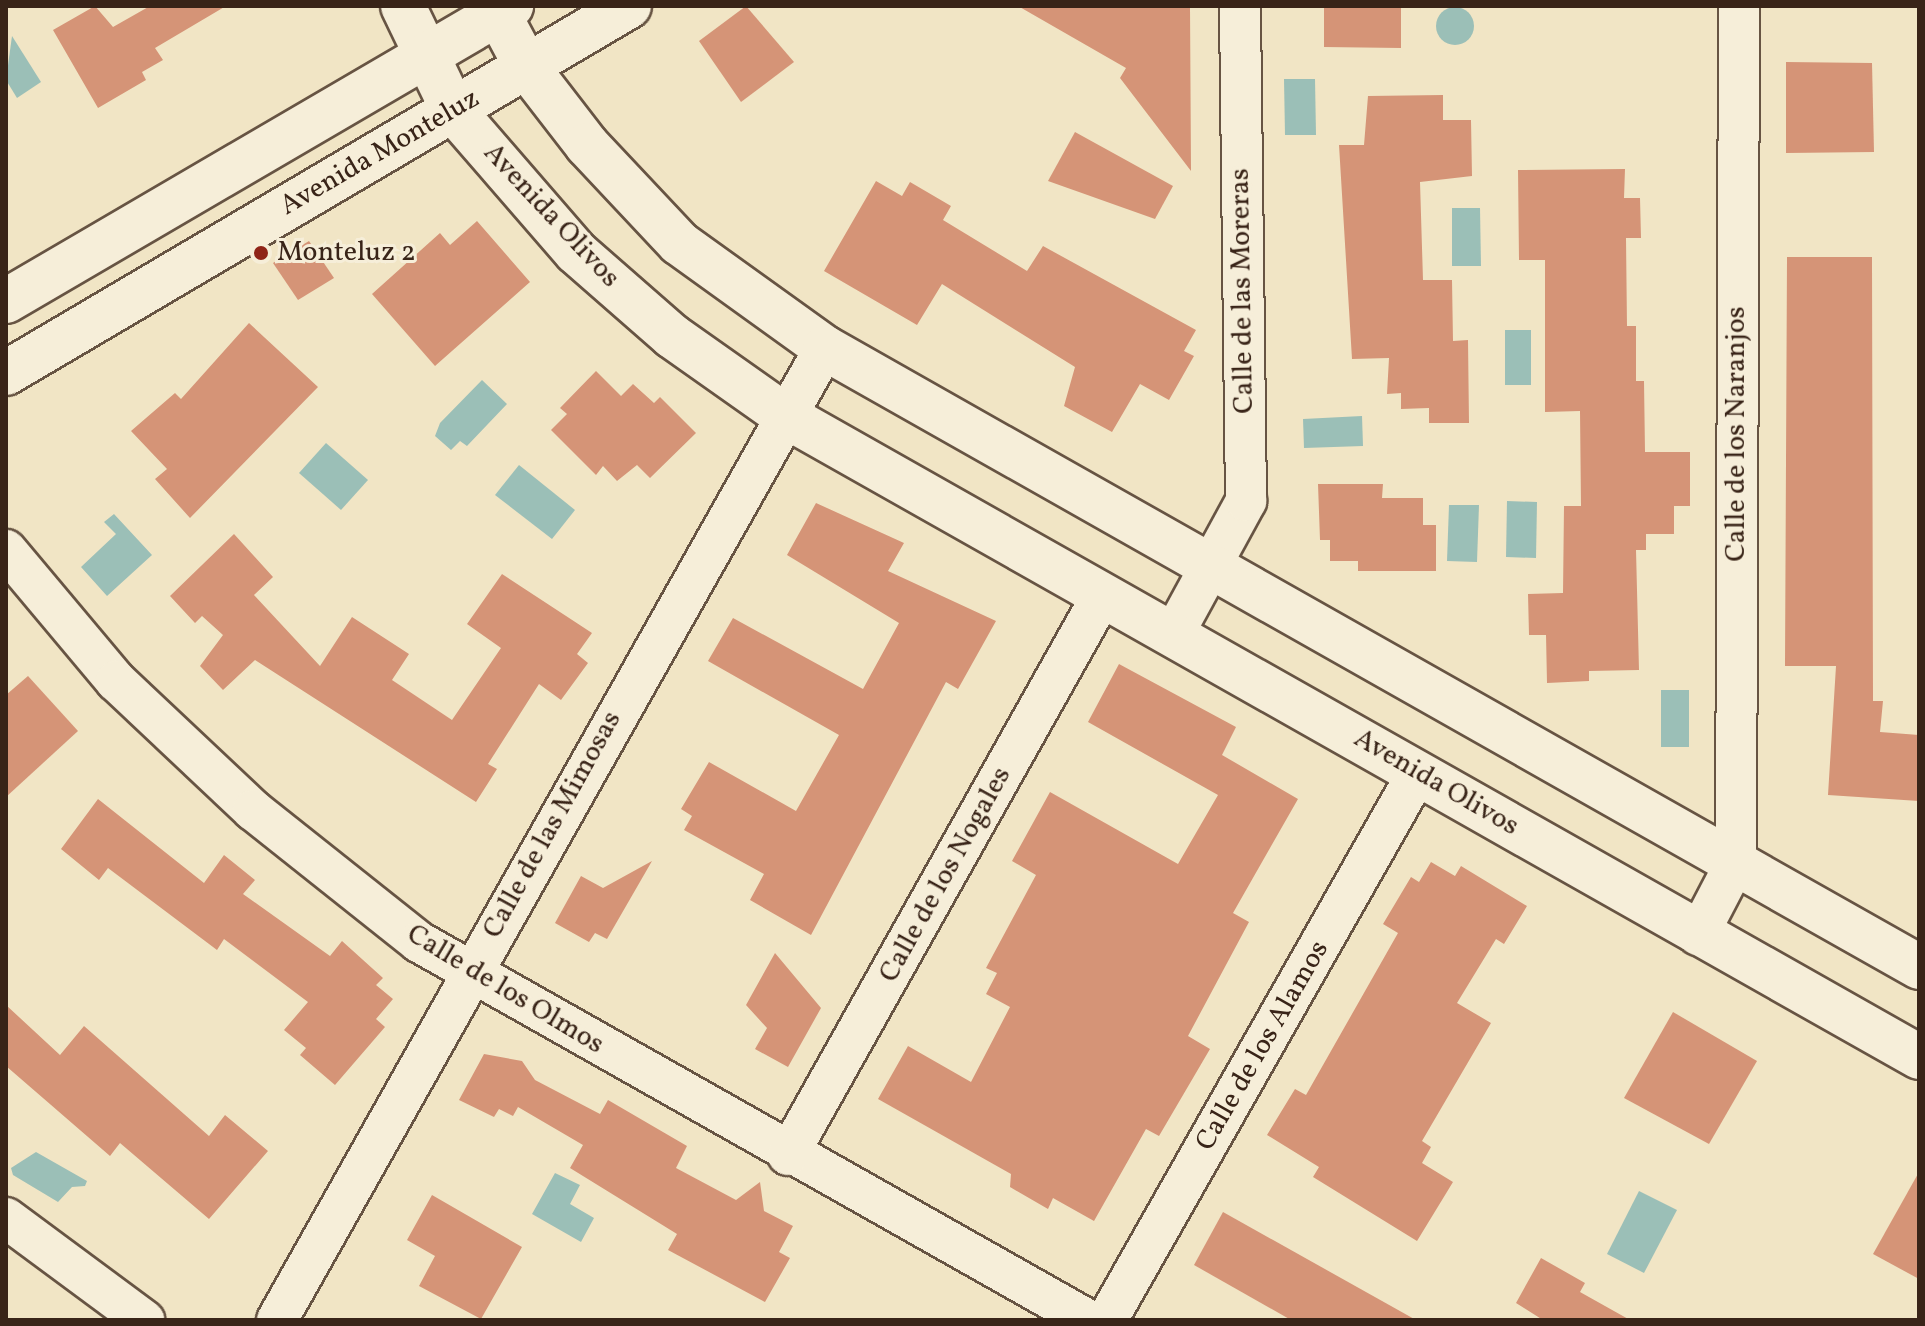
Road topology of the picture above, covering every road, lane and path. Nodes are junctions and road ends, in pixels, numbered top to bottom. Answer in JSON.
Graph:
{"nodes":[{"id":1,"x":403,"y":6,"type":"edge"},
{"id":2,"x":629,"y":6,"type":"edge"},
{"id":3,"x":1240,"y":6,"type":"edge"},
{"id":4,"x":1739,"y":6,"type":"edge"},
{"id":5,"x":501,"y":9,"type":"edge"},
{"id":6,"x":425,"y":56,"type":"junction"},
{"id":7,"x":526,"y":66,"type":"junction"},
{"id":8,"x":453,"y":110,"type":"junction"},
{"id":9,"x":6,"y":301,"type":"edge"},
{"id":10,"x":825,"y":348,"type":"junction"},
{"id":11,"x":6,"y":373,"type":"edge"},
{"id":12,"x":784,"y":415,"type":"junction"},
{"id":13,"x":6,"y":550,"type":"edge"},
{"id":14,"x":1213,"y":569,"type":"junction"},
{"id":15,"x":1103,"y":594,"type":"junction"},
{"id":16,"x":1173,"y":635,"type":"junction"},
{"id":17,"x":1418,"y":772,"type":"junction"},
{"id":18,"x":1736,"y":862,"type":"junction"},
{"id":19,"x":1698,"y":935,"type":"junction"},
{"id":20,"x":1919,"y":967,"type":"edge"},
{"id":21,"x":470,"y":975,"type":"junction"},
{"id":22,"x":1919,"y":1057,"type":"edge"},
{"id":23,"x":788,"y":1155,"type":"junction"},
{"id":24,"x":6,"y":1218,"type":"edge"},
{"id":25,"x":144,"y":1320,"type":"edge"},
{"id":26,"x":277,"y":1320,"type":"edge"},
{"id":27,"x":1088,"y":1320,"type":"edge"},
{"id":28,"x":1107,"y":1320,"type":"edge"}],
"edges":[{"from":1,"to":6,"type":"street","name":"Avenida Olivos"},
{"from":2,"to":7,"type":"street","name":"Avenida Monteluz"},
{"from":3,"to":14,"type":"street","name":"Calle de las Moreras"},
{"from":4,"to":18,"type":"street","name":"Calle de los Naranjos"},
{"from":5,"to":6,"type":"street"},
{"from":5,"to":7,"type":"street"},
{"from":6,"to":8,"type":"street","name":"Avenida Olivos"},
{"from":6,"to":9,"type":"street"},
{"from":7,"to":8,"type":"street","name":"Avenida Monteluz"},
{"from":7,"to":10,"type":"street"},
{"from":8,"to":11,"type":"street","name":"Avenida Monteluz"},
{"from":8,"to":12,"type":"street","name":"Avenida Olivos"},
{"from":10,"to":12,"type":"street"},
{"from":10,"to":14,"type":"street"},
{"from":12,"to":15,"type":"street","name":"Avenida Olivos"},
{"from":12,"to":21,"type":"street","name":"Calle de las Mimosas"},
{"from":13,"to":21,"type":"street","name":"Calle de los Olmos"},
{"from":14,"to":16,"type":"street"},
{"from":14,"to":18,"type":"street"},
{"from":15,"to":16,"type":"street","name":"Avenida Olivos"},
{"from":15,"to":23,"type":"street","name":"Calle de los Nogales"},
{"from":16,"to":17,"type":"street","name":"Avenida Olivos"},
{"from":17,"to":19,"type":"street","name":"Avenida Olivos"},
{"from":17,"to":28,"type":"street","name":"Calle de los Alamos"},
{"from":18,"to":19,"type":"street"},
{"from":18,"to":20,"type":"street"},
{"from":19,"to":22,"type":"street","name":"Avenida Olivos"},
{"from":21,"to":23,"type":"street","name":"Calle de los Olmos"},
{"from":21,"to":26,"type":"street","name":"Calle de las Mimosas"},
{"from":23,"to":27,"type":"street","name":"Calle de los Olmos"},
{"from":24,"to":25,"type":"street"}]}
